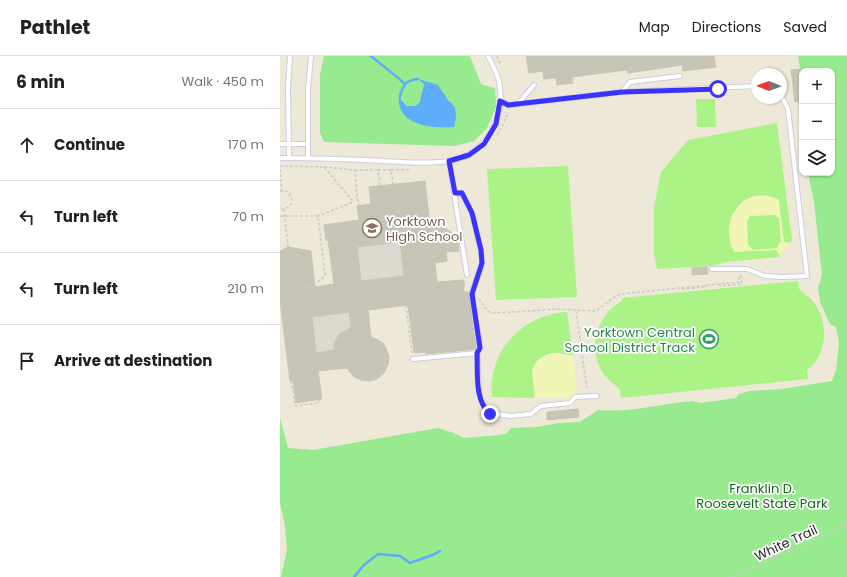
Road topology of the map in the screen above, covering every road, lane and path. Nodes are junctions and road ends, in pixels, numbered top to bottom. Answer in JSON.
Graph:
{"nodes":[{"id":1,"x":290,"y":56,"type":"edge"},
{"id":2,"x":311,"y":56,"type":"edge"},
{"id":3,"x":488,"y":56,"type":"edge"},
{"id":4,"x":680,"y":76,"type":"dead end"},
{"id":5,"x":534,"y":85,"type":"dead end"},
{"id":6,"x":751,"y":86,"type":"edge"},
{"id":7,"x":622,"y":92,"type":"junction"},
{"id":8,"x":500,"y":101,"type":"junction"},
{"id":9,"x":518,"y":104,"type":"junction"},
{"id":10,"x":786,"y":104,"type":"edge"},
{"id":11,"x":511,"y":109,"type":"dead end"},
{"id":12,"x":495,"y":138,"type":"dead end"},
{"id":13,"x":280,"y":144,"type":"edge"},
{"id":14,"x":308,"y":144,"type":"junction"},
{"id":15,"x":290,"y":145,"type":"junction"},
{"id":16,"x":280,"y":158,"type":"edge"},
{"id":17,"x":290,"y":158,"type":"junction"},
{"id":18,"x":308,"y":158,"type":"junction"},
{"id":19,"x":449,"y":161,"type":"junction"},
{"id":20,"x":280,"y":166,"type":"edge"},
{"id":21,"x":324,"y":167,"type":"junction"},
{"id":22,"x":280,"y":169,"type":"edge"},
{"id":23,"x":355,"y":170,"type":"junction"},
{"id":24,"x":378,"y":170,"type":"junction"},
{"id":25,"x":393,"y":184,"type":"dead end"},
{"id":26,"x":380,"y":186,"type":"dead end"},
{"id":27,"x":281,"y":191,"type":"edge"},
{"id":28,"x":455,"y":193,"type":"junction"},
{"id":29,"x":357,"y":198,"type":"junction"},
{"id":30,"x":353,"y":201,"type":"junction"},
{"id":31,"x":359,"y":206,"type":"dead end"},
{"id":32,"x":280,"y":209,"type":"edge"},
{"id":33,"x":284,"y":209,"type":"junction"},
{"id":34,"x":280,"y":216,"type":"edge"},
{"id":35,"x":284,"y":216,"type":"junction"},
{"id":36,"x":318,"y":216,"type":"junction"},
{"id":37,"x":288,"y":247,"type":"dead end"},
{"id":38,"x":712,"y":269,"type":"dead end"},
{"id":39,"x":468,"y":275,"type":"dead end"},
{"id":40,"x":720,"y":284,"type":"junction"},
{"id":41,"x":297,"y":290,"type":"dead end"},
{"id":42,"x":472,"y":294,"type":"junction"},
{"id":43,"x":412,"y":306,"type":"dead end"},
{"id":44,"x":576,"y":311,"type":"junction"},
{"id":45,"x":581,"y":350,"type":"junction"},
{"id":46,"x":572,"y":352,"type":"dead end"},
{"id":47,"x":477,"y":353,"type":"junction"},
{"id":48,"x":413,"y":359,"type":"joint"},
{"id":49,"x":291,"y":381,"type":"dead end"},
{"id":50,"x":588,"y":396,"type":"junction"},
{"id":51,"x":597,"y":396,"type":"dead end"},
{"id":52,"x":319,"y":400,"type":"dead end"},
{"id":53,"x":847,"y":524,"type":"edge"},
{"id":54,"x":731,"y":577,"type":"edge"}],
"edges":[{"from":1,"to":15,"type":"lane"},
{"from":2,"to":14,"type":"lane"},
{"from":3,"to":8,"type":"lane"},
{"from":4,"to":7,"type":"lane"},
{"from":5,"to":9,"type":"lane"},
{"from":6,"to":7,"type":"lane"},
{"from":7,"to":9,"type":"lane"},
{"from":8,"to":9,"type":"lane"},
{"from":8,"to":19,"type":"lane"},
{"from":10,"to":38,"type":"lane"},
{"from":11,"to":12,"type":"path"},
{"from":13,"to":15,"type":"lane"},
{"from":14,"to":15,"type":"lane"},
{"from":14,"to":18,"type":"lane"},
{"from":15,"to":17,"type":"lane"},
{"from":16,"to":17,"type":"lane"},
{"from":17,"to":18,"type":"lane"},
{"from":18,"to":19,"type":"lane"},
{"from":19,"to":28,"type":"lane"},
{"from":20,"to":21,"type":"path"},
{"from":21,"to":23,"type":"path"},
{"from":21,"to":30,"type":"path"},
{"from":22,"to":27,"type":"path"},
{"from":23,"to":24,"type":"path"},
{"from":23,"to":29,"type":"path"},
{"from":24,"to":25,"type":"path"},
{"from":24,"to":26,"type":"path"},
{"from":27,"to":33,"type":"path"},
{"from":28,"to":39,"type":"lane"},
{"from":28,"to":42,"type":"lane"},
{"from":29,"to":30,"type":"path"},
{"from":29,"to":31,"type":"path"},
{"from":30,"to":36,"type":"path"},
{"from":32,"to":33,"type":"path"},
{"from":33,"to":35,"type":"path"},
{"from":34,"to":35,"type":"path"},
{"from":35,"to":36,"type":"path"},
{"from":35,"to":37,"type":"path"},
{"from":36,"to":41,"type":"path"},
{"from":40,"to":40,"type":"path"},
{"from":40,"to":44,"type":"path"},
{"from":42,"to":44,"type":"path"},
{"from":42,"to":47,"type":"lane"},
{"from":43,"to":48,"type":"path"},
{"from":44,"to":45,"type":"path"},
{"from":45,"to":46,"type":"path"},
{"from":45,"to":50,"type":"path"},
{"from":47,"to":48,"type":"lane"},
{"from":47,"to":50,"type":"lane"},
{"from":49,"to":52,"type":"path"},
{"from":50,"to":51,"type":"lane"},
{"from":53,"to":54,"type":"path","name":"White Trail"}]}
